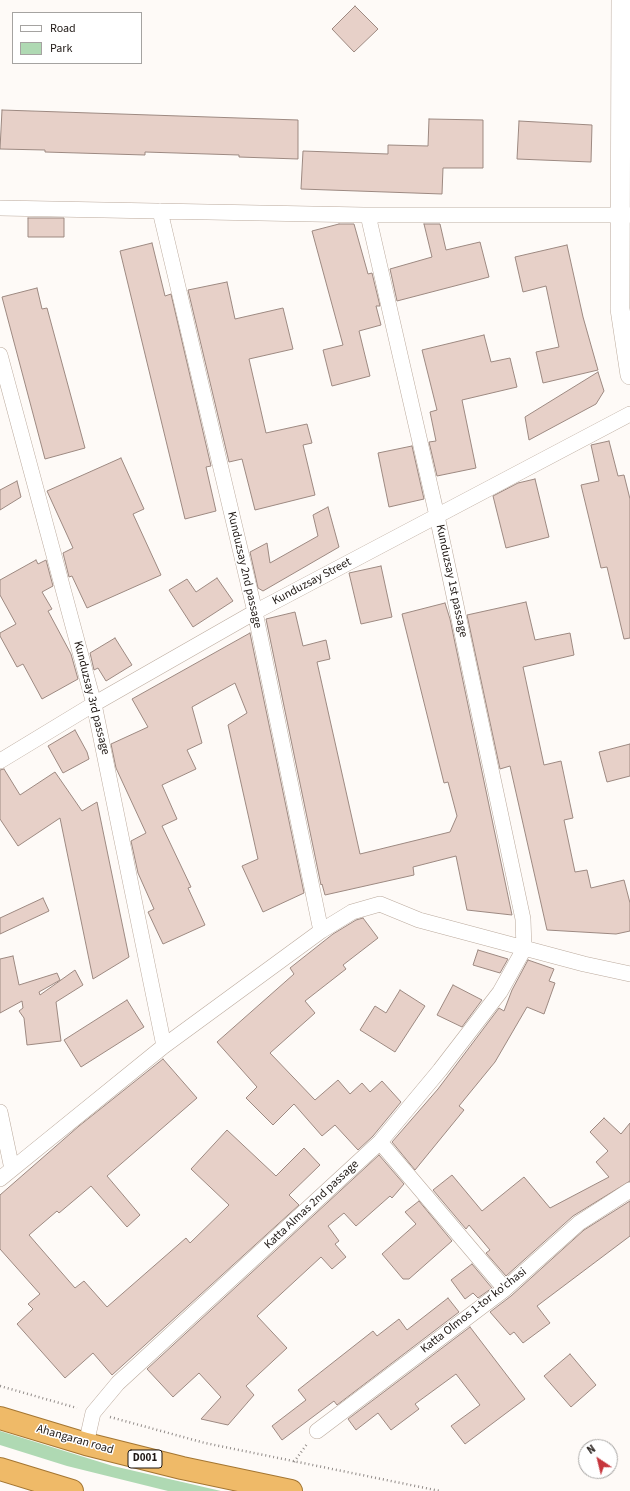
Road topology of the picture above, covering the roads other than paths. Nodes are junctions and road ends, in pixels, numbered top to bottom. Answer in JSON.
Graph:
{"nodes":[{"id":1,"x":622,"y":0,"type":"edge"},
{"id":2,"x":0,"y":208,"type":"edge"},
{"id":3,"x":160,"y":211,"type":"junction"},
{"id":4,"x":368,"y":215,"type":"junction"},
{"id":5,"x":625,"y":215,"type":"edge"},
{"id":6,"x":0,"y":355,"type":"edge"},
{"id":7,"x":630,"y":375,"type":"edge"},
{"id":8,"x":630,"y":414,"type":"edge"},
{"id":9,"x":437,"y":516,"type":"junction"},
{"id":10,"x":255,"y":612,"type":"junction"},
{"id":11,"x":94,"y":704,"type":"junction"},
{"id":12,"x":0,"y":761,"type":"edge"},
{"id":13,"x":321,"y":931,"type":"junction"},
{"id":14,"x":524,"y":948,"type":"junction"},
{"id":15,"x":630,"y":974,"type":"edge"},
{"id":16,"x":164,"y":1046,"type":"junction"},
{"id":17,"x":0,"y":1112,"type":"edge"},
{"id":18,"x":380,"y":1142,"type":"junction"},
{"id":19,"x":12,"y":1168,"type":"junction"},
{"id":20,"x":0,"y":1179,"type":"edge"},
{"id":21,"x":630,"y":1190,"type":"edge"},
{"id":22,"x":505,"y":1289,"type":"junction"},
{"id":23,"x":0,"y":1418,"type":"edge"},
{"id":24,"x":317,"y":1431,"type":"road end"},
{"id":25,"x":86,"y":1444,"type":"junction"},
{"id":26,"x":0,"y":1469,"type":"edge"},
{"id":27,"x":72,"y":1491,"type":"edge"},
{"id":28,"x":291,"y":1491,"type":"edge"}],
"edges":[{"from":1,"to":5,"type":"street"},
{"from":2,"to":3,"type":"street"},
{"from":3,"to":4,"type":"street"},
{"from":3,"to":10,"type":"street","name":"Kunduzsay 2nd passage"},
{"from":4,"to":5,"type":"street"},
{"from":4,"to":9,"type":"street","name":"Kunduzsay 1st passage"},
{"from":5,"to":7,"type":"street"},
{"from":6,"to":11,"type":"street","name":"Kunduzsay 3rd passage"},
{"from":8,"to":9,"type":"street","name":"Kunduzsay Street"},
{"from":9,"to":10,"type":"street","name":"Kunduzsay Street"},
{"from":9,"to":14,"type":"street","name":"Kunduzsay 1st passage"},
{"from":10,"to":11,"type":"street","name":"Kunduzsay Street"},
{"from":10,"to":13,"type":"street","name":"Kunduzsay 2nd passage"},
{"from":11,"to":12,"type":"street","name":"Kunduzsay Street"},
{"from":11,"to":16,"type":"street","name":"Kunduzsay 3rd passage"},
{"from":13,"to":14,"type":"street"},
{"from":13,"to":16,"type":"street"},
{"from":14,"to":15,"type":"street"},
{"from":14,"to":18,"type":"street","name":"Katta Almas 2nd passage"},
{"from":16,"to":19,"type":"street"},
{"from":17,"to":19,"type":"street"},
{"from":18,"to":22,"type":"street"},
{"from":18,"to":25,"type":"street","name":"Katta Almas 2nd passage"},
{"from":19,"to":20,"type":"street"},
{"from":21,"to":22,"type":"street","name":"Katta Olmos 1-tor ko'chasi"},
{"from":22,"to":24,"type":"street","name":"Katta Olmos 1-tor ko'chasi"},
{"from":23,"to":25,"type":"highway","name":"Ahangaran road","number":"D001"},
{"from":25,"to":28,"type":"highway","name":"Ahangaran road","number":"D001"},
{"from":26,"to":27,"type":"highway"}]}
